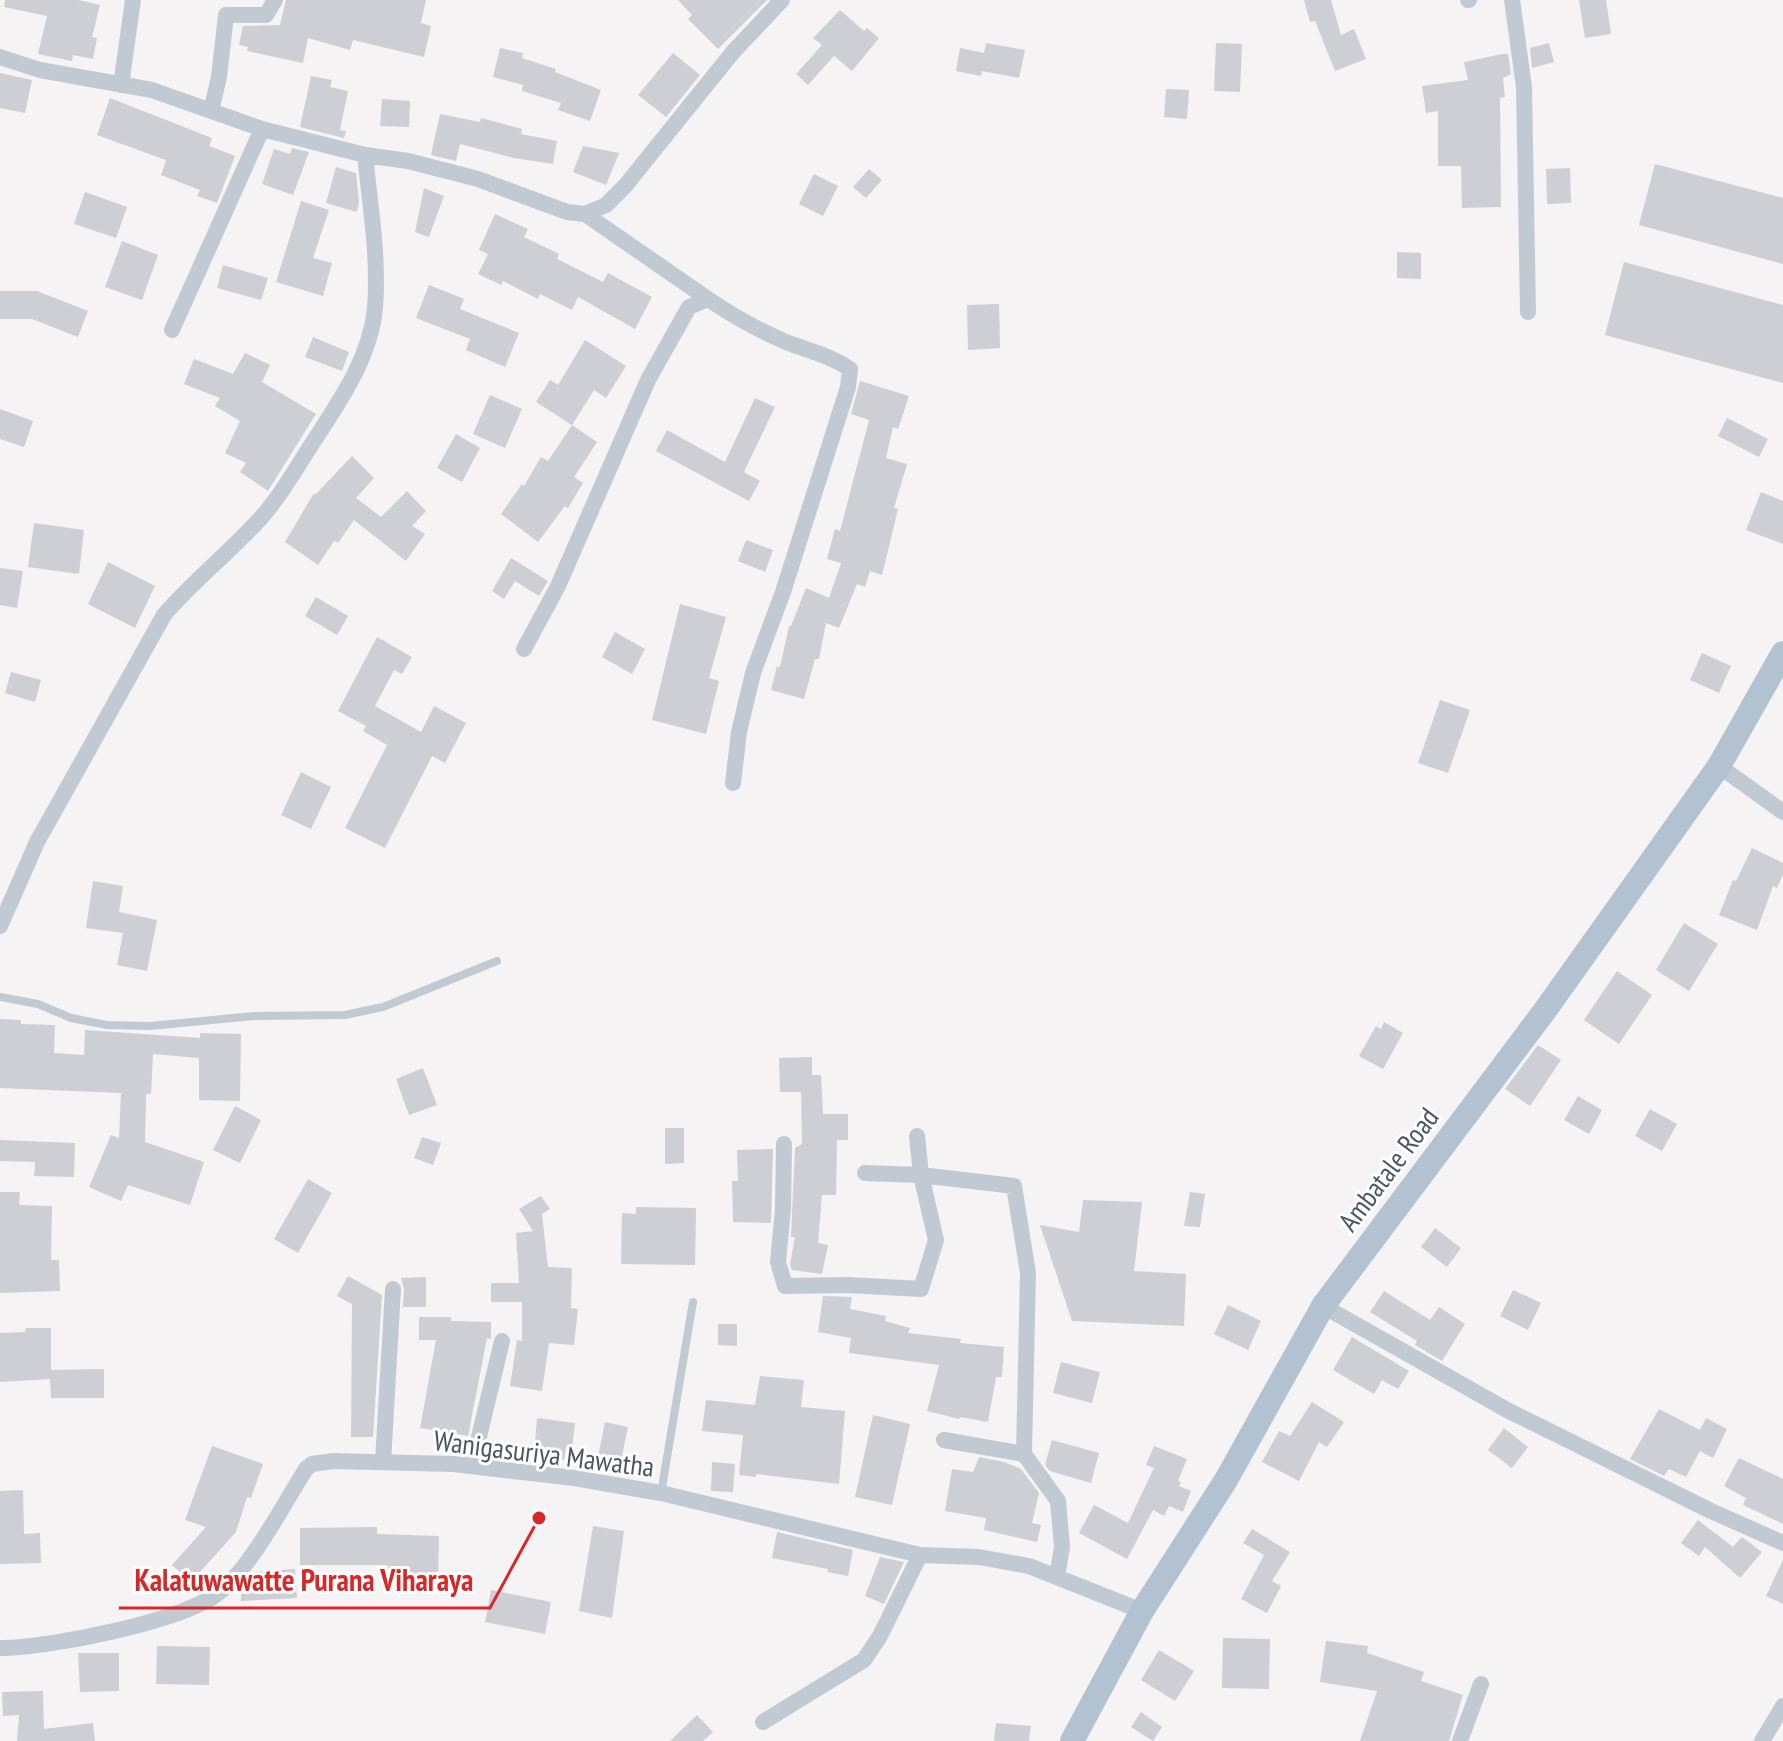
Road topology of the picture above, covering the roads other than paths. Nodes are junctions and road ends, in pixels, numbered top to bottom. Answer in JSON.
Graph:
{"nodes":[{"id":1,"x":133,"y":0,"type":"edge"},
{"id":2,"x":275,"y":0,"type":"edge"},
{"id":3,"x":779,"y":0,"type":"edge"},
{"id":4,"x":1512,"y":0,"type":"edge"},
{"id":5,"x":0,"y":57,"type":"edge"},
{"id":6,"x":121,"y":85,"type":"junction"},
{"id":7,"x":211,"y":111,"type":"junction"},
{"id":8,"x":262,"y":129,"type":"junction"},
{"id":9,"x":365,"y":155,"type":"junction"},
{"id":10,"x":585,"y":214,"type":"junction"},
{"id":11,"x":708,"y":299,"type":"junction"},
{"id":12,"x":1528,"y":312,"type":"dead end"},
{"id":13,"x":172,"y":330,"type":"dead end"},
{"id":14,"x":524,"y":649,"type":"dead end"},
{"id":15,"x":1783,"y":653,"type":"edge"},
{"id":16,"x":1719,"y":766,"type":"junction"},
{"id":17,"x":733,"y":783,"type":"dead end"},
{"id":18,"x":1783,"y":812,"type":"edge"},
{"id":19,"x":0,"y":926,"type":"edge"},
{"id":20,"x":497,"y":961,"type":"dead end"},
{"id":21,"x":0,"y":997,"type":"edge"},
{"id":22,"x":917,"y":1136,"type":"dead end"},
{"id":23,"x":784,"y":1144,"type":"dead end"},
{"id":24,"x":865,"y":1173,"type":"dead end"},
{"id":25,"x":921,"y":1175,"type":"junction"},
{"id":26,"x":393,"y":1289,"type":"dead end"},
{"id":27,"x":693,"y":1302,"type":"dead end"},
{"id":28,"x":1323,"y":1306,"type":"junction"},
{"id":29,"x":502,"y":1341,"type":"dead end"},
{"id":30,"x":944,"y":1440,"type":"dead end"},
{"id":31,"x":1024,"y":1454,"type":"junction"},
{"id":32,"x":383,"y":1462,"type":"junction"},
{"id":33,"x":472,"y":1466,"type":"junction"},
{"id":34,"x":661,"y":1493,"type":"junction"},
{"id":35,"x":1783,"y":1543,"type":"edge"},
{"id":36,"x":920,"y":1555,"type":"junction"},
{"id":37,"x":1057,"y":1577,"type":"junction"},
{"id":38,"x":1142,"y":1611,"type":"junction"},
{"id":39,"x":0,"y":1648,"type":"edge"},
{"id":40,"x":1481,"y":1684,"type":"dead end"},
{"id":41,"x":1783,"y":1706,"type":"edge"},
{"id":42,"x":763,"y":1722,"type":"dead end"},
{"id":43,"x":1072,"y":1741,"type":"edge"},
{"id":44,"x":1460,"y":1741,"type":"edge"},
{"id":45,"x":1762,"y":1741,"type":"edge"}],
"edges":[{"from":1,"to":6,"type":"street"},
{"from":2,"to":7,"type":"street"},
{"from":3,"to":10,"type":"street"},
{"from":4,"to":12,"type":"street"},
{"from":5,"to":6,"type":"street"},
{"from":6,"to":7,"type":"street"},
{"from":7,"to":8,"type":"street"},
{"from":8,"to":9,"type":"street"},
{"from":8,"to":13,"type":"street"},
{"from":9,"to":10,"type":"street"},
{"from":9,"to":19,"type":"street"},
{"from":10,"to":11,"type":"street"},
{"from":11,"to":14,"type":"street"},
{"from":11,"to":17,"type":"street"},
{"from":15,"to":16,"type":"main road","name":"Ambatale Road"},
{"from":16,"to":18,"type":"street"},
{"from":16,"to":28,"type":"main road","name":"Ambatale Road"},
{"from":20,"to":21,"type":"lane"},
{"from":22,"to":25,"type":"street"},
{"from":23,"to":25,"type":"street"},
{"from":24,"to":25,"type":"street"},
{"from":25,"to":31,"type":"street"},
{"from":26,"to":32,"type":"street"},
{"from":27,"to":34,"type":"lane"},
{"from":28,"to":35,"type":"street"},
{"from":28,"to":38,"type":"main road","name":"Ambatale Road"},
{"from":29,"to":33,"type":"street"},
{"from":30,"to":31,"type":"street"},
{"from":31,"to":37,"type":"street"},
{"from":32,"to":33,"type":"street","name":"Wanigasuriya Mawatha"},
{"from":32,"to":39,"type":"street","name":"Wanigasuriya Mawatha"},
{"from":33,"to":34,"type":"street","name":"Wanigasuriya Mawatha"},
{"from":34,"to":36,"type":"street","name":"Wanigasuriya Mawatha"},
{"from":36,"to":37,"type":"street","name":"Wanigasuriya Mawatha"},
{"from":36,"to":42,"type":"street"},
{"from":37,"to":38,"type":"street","name":"Wanigasuriya Mawatha"},
{"from":38,"to":43,"type":"main road","name":"Ambatale Road"},
{"from":40,"to":44,"type":"street"},
{"from":41,"to":45,"type":"street"}]}
